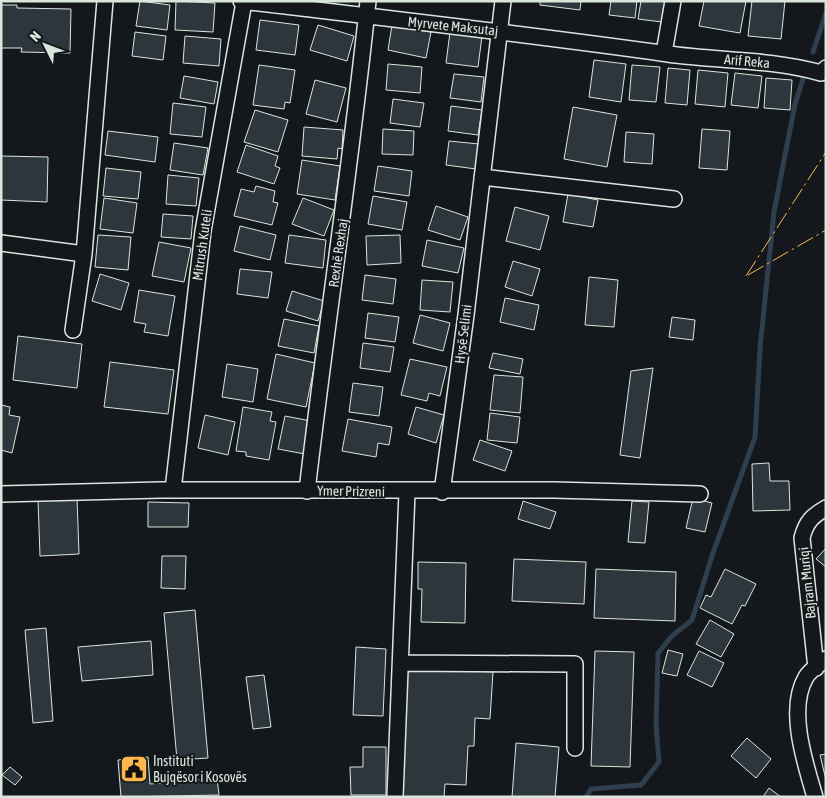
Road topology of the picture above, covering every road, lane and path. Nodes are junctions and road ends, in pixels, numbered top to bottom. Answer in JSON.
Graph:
{"nodes":[{"id":1,"x":105,"y":1,"type":"edge"},
{"id":2,"x":243,"y":1,"type":"edge"},
{"id":3,"x":503,"y":1,"type":"edge"},
{"id":4,"x":673,"y":1,"type":"edge"},
{"id":5,"x":368,"y":9,"type":"edge"},
{"id":6,"x":499,"y":31,"type":"junction"},
{"id":7,"x":664,"y":53,"type":"junction"},
{"id":8,"x":826,"y":68,"type":"edge"},
{"id":9,"x":482,"y":176,"type":"junction"},
{"id":10,"x":674,"y":199,"type":"dead end"},
{"id":11,"x":1,"y":243,"type":"edge"},
{"id":12,"x":84,"y":254,"type":"junction"},
{"id":13,"x":73,"y":330,"type":"dead end"},
{"id":14,"x":173,"y":490,"type":"junction"},
{"id":15,"x":307,"y":491,"type":"junction"},
{"id":16,"x":407,"y":492,"type":"junction"},
{"id":17,"x":442,"y":492,"type":"junction"},
{"id":18,"x":1,"y":494,"type":"edge"},
{"id":19,"x":700,"y":494,"type":"dead end"},
{"id":20,"x":826,"y":508,"type":"edge"},
{"id":21,"x":401,"y":663,"type":"junction"},
{"id":22,"x":821,"y":663,"type":"edge"},
{"id":23,"x":575,"y":748,"type":"dead end"},
{"id":24,"x":396,"y":797,"type":"edge"},
{"id":25,"x":815,"y":797,"type":"edge"}],
"edges":[{"from":1,"to":12,"type":"street"},
{"from":2,"to":5,"type":"street","name":"Myrvete Maksutaj"},
{"from":2,"to":14,"type":"street","name":"Mitrush Kuteli"},
{"from":3,"to":6,"type":"street","name":"Hysë Selimi"},
{"from":4,"to":7,"type":"street"},
{"from":5,"to":6,"type":"street","name":"Myrvete Maksutaj"},
{"from":5,"to":15,"type":"street","name":"Rexhë Rexhaj"},
{"from":6,"to":7,"type":"street","name":"Myrvete Maksutaj"},
{"from":6,"to":9,"type":"street","name":"Hysë Selimi"},
{"from":7,"to":8,"type":"street","name":"Arif Reka"},
{"from":9,"to":10,"type":"street"},
{"from":9,"to":17,"type":"street","name":"Hysë Selimi"},
{"from":11,"to":12,"type":"street"},
{"from":12,"to":13,"type":"street"},
{"from":14,"to":15,"type":"street","name":"Ymer Prizreni"},
{"from":14,"to":18,"type":"street","name":"Ymer Prizreni"},
{"from":15,"to":16,"type":"street","name":"Ymer Prizreni"},
{"from":16,"to":17,"type":"street","name":"Ymer Prizreni"},
{"from":16,"to":21,"type":"street"},
{"from":17,"to":19,"type":"street","name":"Ymer Prizreni"},
{"from":20,"to":22,"type":"street","name":"Bajram Muriqi"},
{"from":21,"to":23,"type":"street"},
{"from":21,"to":24,"type":"street"},
{"from":22,"to":25,"type":"street","name":"Bajram Muriqi"}]}
